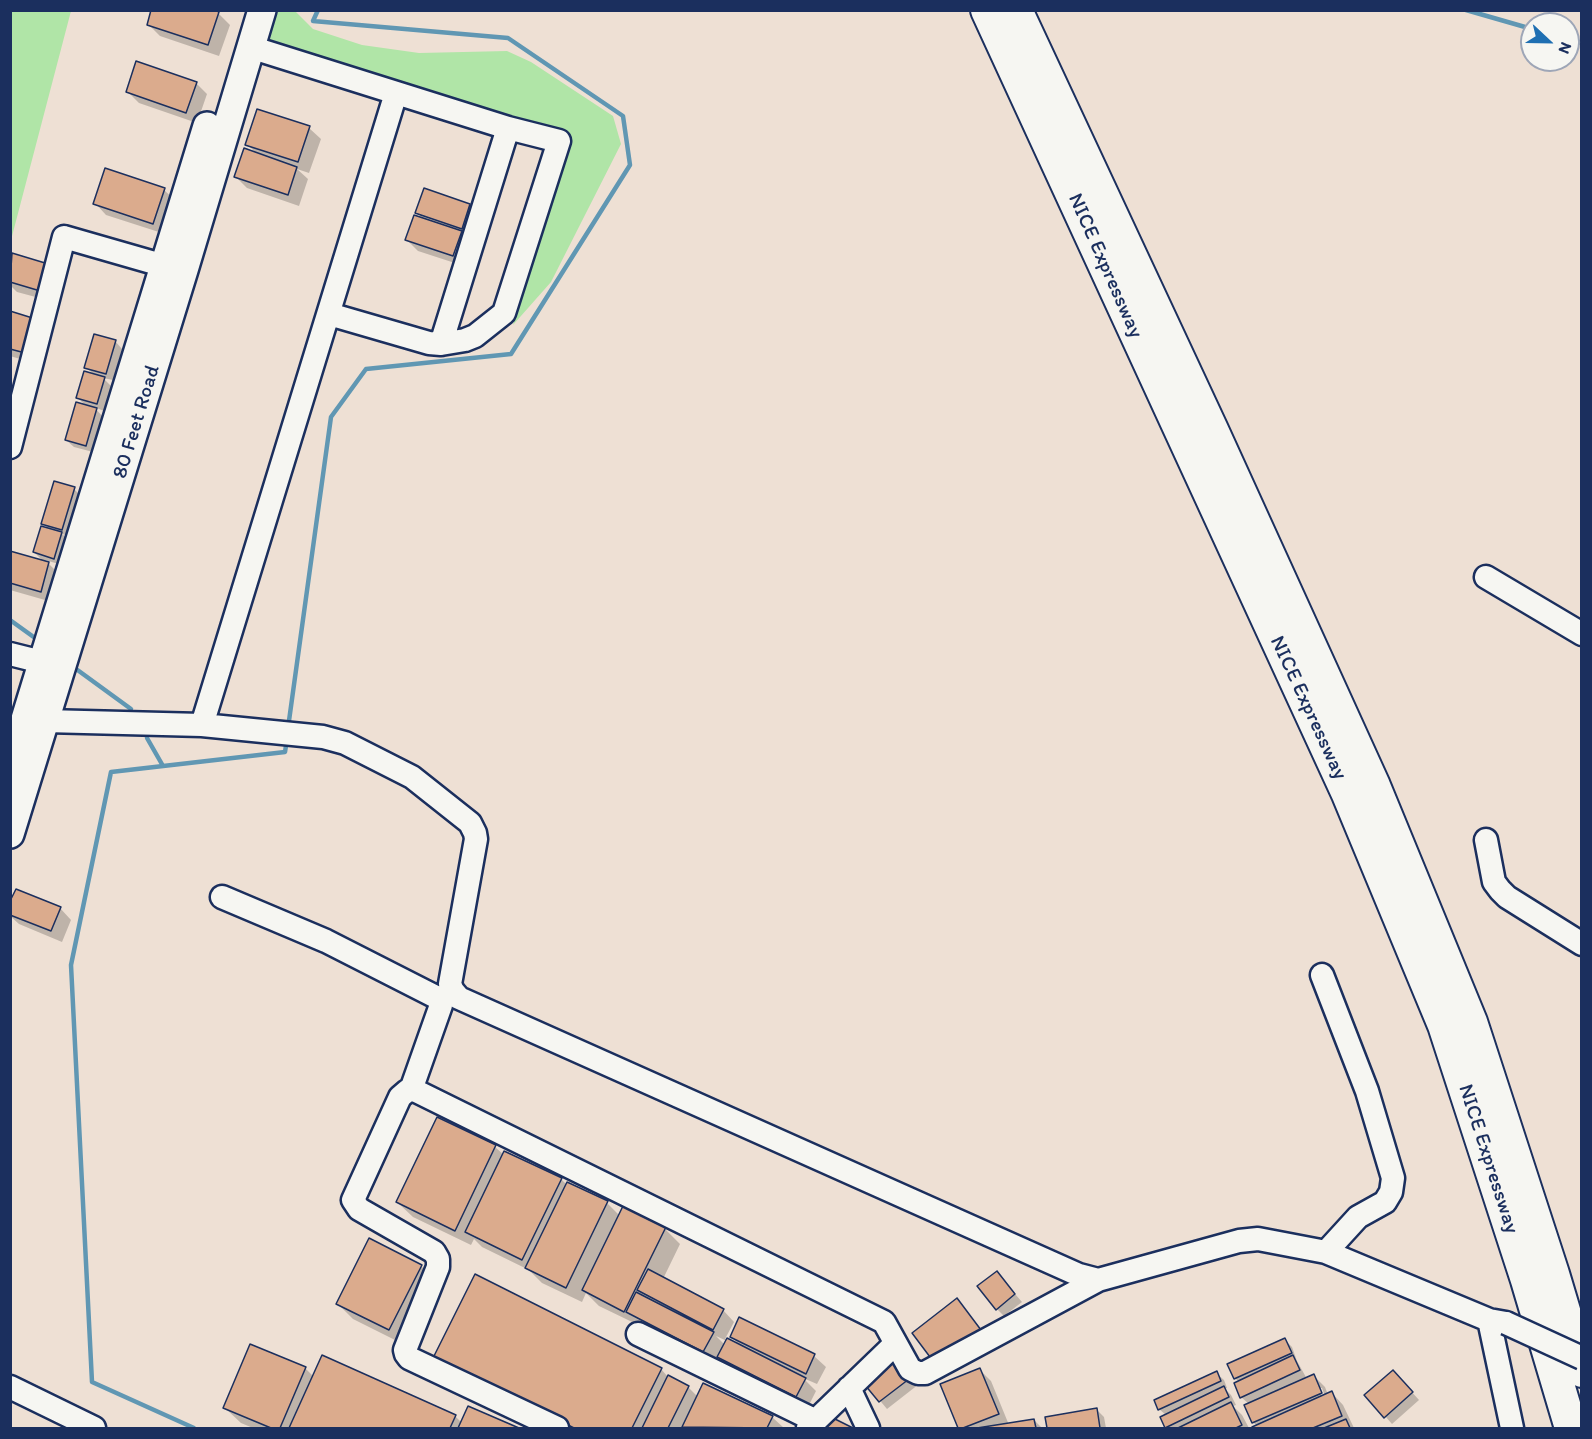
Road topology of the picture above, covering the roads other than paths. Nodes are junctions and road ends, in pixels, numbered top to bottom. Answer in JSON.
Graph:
{"nodes":[{"id":1,"x":243,"y":10,"type":"edge"},
{"id":2,"x":261,"y":10,"type":"edge"},
{"id":3,"x":987,"y":10,"type":"edge"},
{"id":4,"x":1016,"y":10,"type":"edge"},
{"id":5,"x":250,"y":47,"type":"junction"},
{"id":6,"x":396,"y":93,"type":"junction"},
{"id":7,"x":508,"y":128,"type":"junction"},
{"id":8,"x":165,"y":266,"type":"junction"},
{"id":9,"x":329,"y":314,"type":"junction"},
{"id":10,"x":441,"y":344,"type":"junction"},
{"id":11,"x":10,"y":447,"type":"edge"},
{"id":12,"x":1486,"y":577,"type":"dead end"},
{"id":13,"x":1581,"y":634,"type":"edge"},
{"id":14,"x":10,"y":654,"type":"edge"},
{"id":15,"x":52,"y":665,"type":"junction"},
{"id":16,"x":45,"y":721,"type":"junction"},
{"id":17,"x":202,"y":725,"type":"junction"},
{"id":18,"x":10,"y":768,"type":"edge"},
{"id":19,"x":10,"y":834,"type":"edge"},
{"id":20,"x":1486,"y":840,"type":"dead end"},
{"id":21,"x":222,"y":897,"type":"dead end"},
{"id":22,"x":1581,"y":944,"type":"edge"},
{"id":23,"x":1322,"y":975,"type":"dead end"},
{"id":24,"x":411,"y":1090,"type":"junction"},
{"id":25,"x":1326,"y":1252,"type":"junction"},
{"id":26,"x":1098,"y":1280,"type":"junction"},
{"id":27,"x":1498,"y":1321,"type":"junction"},
{"id":28,"x":638,"y":1334,"type":"dead end"},
{"id":29,"x":896,"y":1344,"type":"junction"},
{"id":30,"x":1581,"y":1358,"type":"edge"},
{"id":31,"x":1581,"y":1371,"type":"edge"},
{"id":32,"x":10,"y":1387,"type":"edge"},
{"id":33,"x":849,"y":1388,"type":"junction"},
{"id":34,"x":812,"y":1425,"type":"edge"},
{"id":35,"x":81,"y":1426,"type":"edge"},
{"id":36,"x":557,"y":1428,"type":"edge"},
{"id":37,"x":868,"y":1428,"type":"edge"},
{"id":38,"x":1512,"y":1428,"type":"edge"},
{"id":39,"x":1571,"y":1428,"type":"edge"}],
"edges":[{"from":1,"to":8,"type":"main road","name":"80 Feet Road"},
{"from":2,"to":5,"type":"main road","name":"80 Feet Road"},
{"from":3,"to":39,"type":"highway","name":"NICE Expressway"},
{"from":4,"to":31,"type":"highway","name":"NICE Expressway"},
{"from":5,"to":6,"type":"street"},
{"from":5,"to":15,"type":"main road","name":"80 Feet Road"},
{"from":6,"to":7,"type":"street"},
{"from":6,"to":9,"type":"street"},
{"from":7,"to":10,"type":"street"},
{"from":7,"to":10,"type":"street"},
{"from":8,"to":11,"type":"street"},
{"from":8,"to":15,"type":"main road","name":"80 Feet Road"},
{"from":9,"to":10,"type":"street"},
{"from":9,"to":17,"type":"street"},
{"from":12,"to":13,"type":"street"},
{"from":14,"to":15,"type":"street"},
{"from":15,"to":16,"type":"main road","name":"80 Feet Road"},
{"from":15,"to":18,"type":"main road","name":"80 Feet Road"},
{"from":16,"to":17,"type":"street"},
{"from":16,"to":19,"type":"main road","name":"80 Feet Road"},
{"from":17,"to":26,"type":"street"},
{"from":20,"to":22,"type":"street"},
{"from":21,"to":24,"type":"street"},
{"from":23,"to":25,"type":"street"},
{"from":24,"to":29,"type":"street"},
{"from":24,"to":36,"type":"street"},
{"from":25,"to":26,"type":"street"},
{"from":25,"to":27,"type":"street"},
{"from":26,"to":29,"type":"street"},
{"from":27,"to":30,"type":"street","bridge":true},
{"from":27,"to":38,"type":"street"},
{"from":28,"to":34,"type":"street"},
{"from":29,"to":33,"type":"street"},
{"from":32,"to":35,"type":"street"},
{"from":33,"to":34,"type":"street"},
{"from":33,"to":37,"type":"street"}]}
